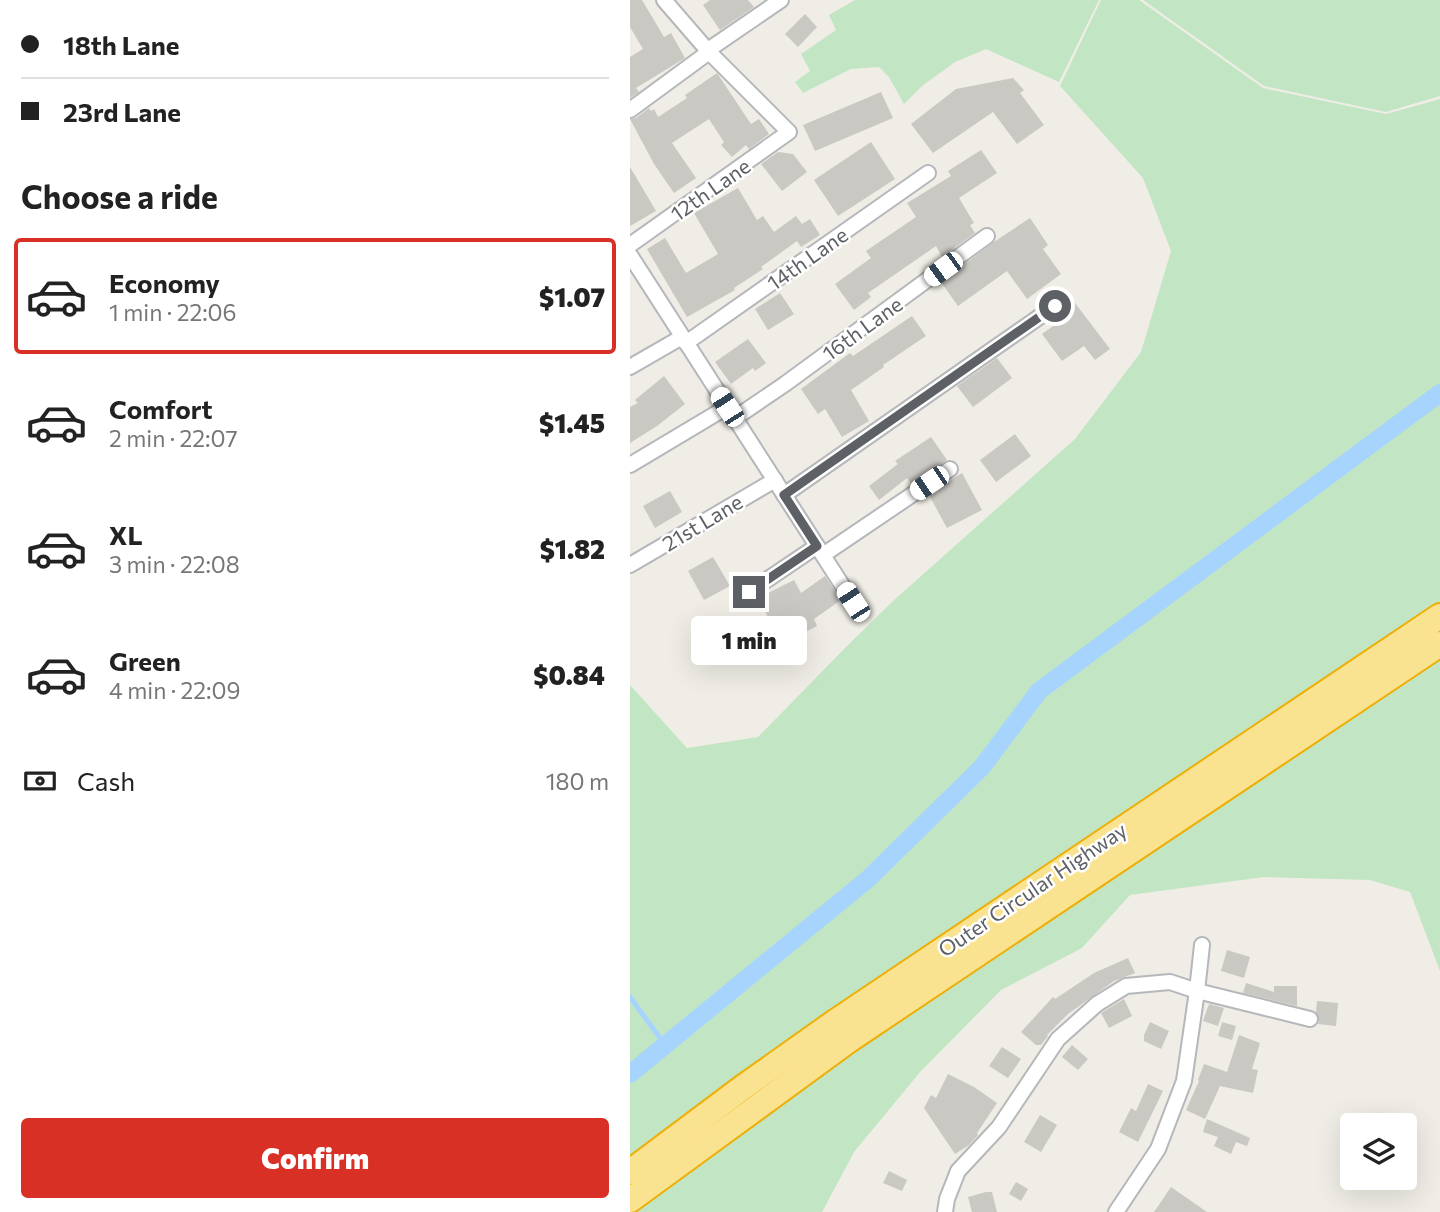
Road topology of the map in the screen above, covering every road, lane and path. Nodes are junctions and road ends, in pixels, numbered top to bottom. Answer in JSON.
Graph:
{"nodes":[{"id":1,"x":664,"y":0,"type":"edge"},
{"id":2,"x":781,"y":0,"type":"edge"},
{"id":3,"x":708,"y":51,"type":"junction"},
{"id":4,"x":630,"y":110,"type":"edge"},
{"id":5,"x":928,"y":173,"type":"dead end"},
{"id":6,"x":987,"y":236,"type":"dead end"},
{"id":7,"x":630,"y":245,"type":"edge"},
{"id":8,"x":632,"y":261,"type":"edge"},
{"id":9,"x":1055,"y":306,"type":"dead end"},
{"id":10,"x":684,"y":340,"type":"junction"},
{"id":11,"x":630,"y":367,"type":"edge"},
{"id":12,"x":731,"y":412,"type":"junction"},
{"id":13,"x":630,"y":465,"type":"edge"},
{"id":14,"x":950,"y":469,"type":"dead end"},
{"id":15,"x":775,"y":480,"type":"junction"},
{"id":16,"x":784,"y":495,"type":"junction"},
{"id":17,"x":820,"y":551,"type":"junction"},
{"id":18,"x":630,"y":565,"type":"edge"},
{"id":19,"x":749,"y":592,"type":"dead end"},
{"id":20,"x":853,"y":602,"type":"dead end"},
{"id":21,"x":1440,"y":615,"type":"edge"},
{"id":22,"x":1440,"y":644,"type":"edge"},
{"id":23,"x":1202,"y":945,"type":"dead end"},
{"id":24,"x":1198,"y":991,"type":"junction"},
{"id":25,"x":1310,"y":1019,"type":"dead end"},
{"id":26,"x":630,"y":1172,"type":"edge"},
{"id":27,"x":630,"y":1200,"type":"edge"},
{"id":28,"x":945,"y":1212,"type":"edge"},
{"id":29,"x":1116,"y":1212,"type":"edge"}],
"edges":[{"from":1,"to":3,"type":"street"},
{"from":2,"to":3,"type":"street"},
{"from":3,"to":4,"type":"street"},
{"from":3,"to":7,"type":"street","name":"12th Lane"},
{"from":5,"to":10,"type":"street","name":"14th Lane"},
{"from":6,"to":12,"type":"street","name":"16th Lane"},
{"from":8,"to":10,"type":"street"},
{"from":9,"to":16,"type":"street"},
{"from":10,"to":11,"type":"street","name":"14th Lane"},
{"from":10,"to":12,"type":"street"},
{"from":12,"to":13,"type":"street","name":"16th Lane"},
{"from":12,"to":15,"type":"street"},
{"from":14,"to":17,"type":"street"},
{"from":15,"to":16,"type":"street"},
{"from":15,"to":18,"type":"street","name":"21st Lane"},
{"from":16,"to":17,"type":"street"},
{"from":17,"to":19,"type":"street"},
{"from":17,"to":20,"type":"street"},
{"from":21,"to":26,"type":"highway","name":"Outer Circular Highway"},
{"from":22,"to":27,"type":"highway","name":"Outer Circular Highway"},
{"from":23,"to":24,"type":"street"},
{"from":24,"to":25,"type":"street"},
{"from":24,"to":28,"type":"street"},
{"from":24,"to":29,"type":"street"}]}
